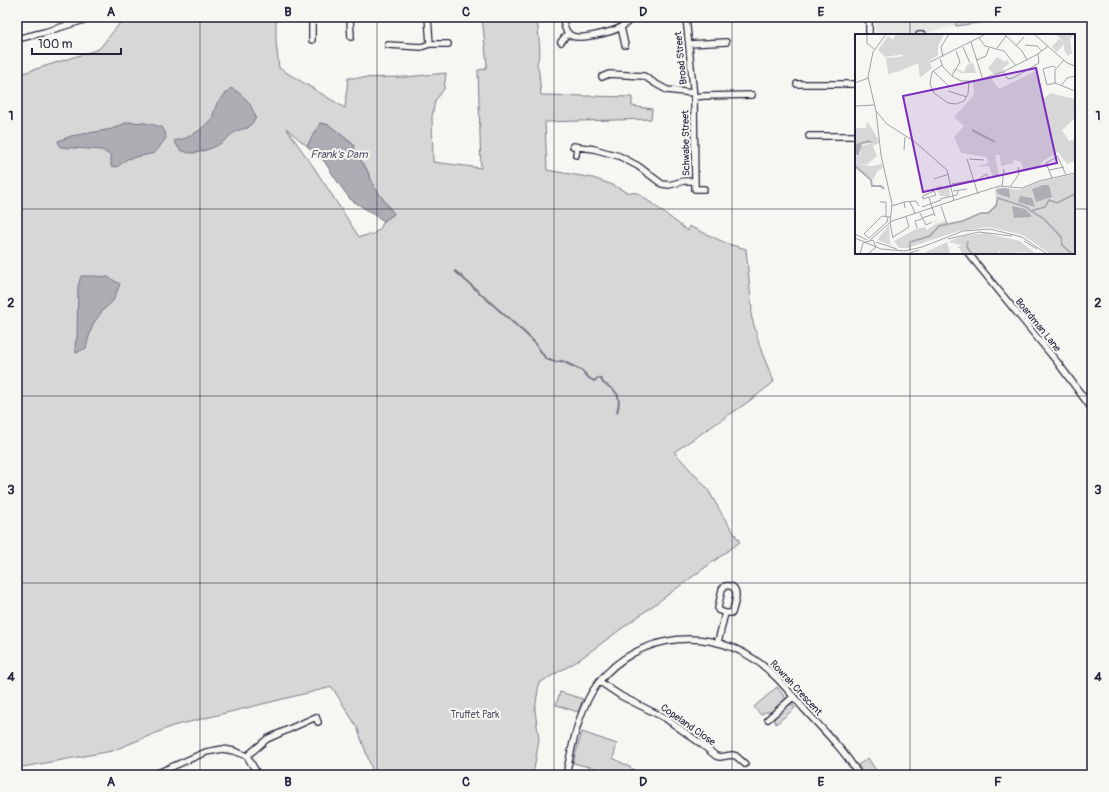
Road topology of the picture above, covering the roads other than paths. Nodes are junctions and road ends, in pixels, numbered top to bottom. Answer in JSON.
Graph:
{"nodes":[{"id":1,"x":85,"y":17,"type":"edge"},
{"id":2,"x":312,"y":17,"type":"edge"},
{"id":3,"x":346,"y":17,"type":"edge"},
{"id":4,"x":428,"y":17,"type":"edge"},
{"id":5,"x":562,"y":17,"type":"edge"},
{"id":6,"x":633,"y":17,"type":"edge"},
{"id":7,"x":686,"y":17,"type":"edge"},
{"id":8,"x":869,"y":17,"type":"edge"},
{"id":9,"x":621,"y":27,"type":"junction"},
{"id":10,"x":568,"y":33,"type":"junction"},
{"id":11,"x":869,"y":34,"type":"edge"},
{"id":12,"x":351,"y":37,"type":"dead end"},
{"id":13,"x":17,"y":38,"type":"edge"},
{"id":14,"x":312,"y":40,"type":"dead end"},
{"id":15,"x":560,"y":42,"type":"dead end"},
{"id":16,"x":726,"y":42,"type":"dead end"},
{"id":17,"x":430,"y":44,"type":"junction"},
{"id":18,"x":448,"y":44,"type":"dead end"},
{"id":19,"x":689,"y":44,"type":"junction"},
{"id":20,"x":388,"y":45,"type":"dead end"},
{"id":21,"x":625,"y":45,"type":"dead end"},
{"id":22,"x":602,"y":77,"type":"dead end"},
{"id":23,"x":797,"y":84,"type":"dead end"},
{"id":24,"x":855,"y":84,"type":"edge"},
{"id":25,"x":694,"y":95,"type":"junction"},
{"id":26,"x":752,"y":95,"type":"dead end"},
{"id":27,"x":809,"y":136,"type":"dead end"},
{"id":28,"x":855,"y":136,"type":"edge"},
{"id":29,"x":576,"y":155,"type":"dead end"},
{"id":30,"x":695,"y":181,"type":"junction"},
{"id":31,"x":704,"y":189,"type":"dead end"},
{"id":32,"x":969,"y":254,"type":"edge"},
{"id":33,"x":1092,"y":409,"type":"edge"},
{"id":34,"x":725,"y":613,"type":"junction"},
{"id":35,"x":718,"y":642,"type":"junction"},
{"id":36,"x":600,"y":682,"type":"junction"},
{"id":37,"x":793,"y":697,"type":"junction"},
{"id":38,"x":768,"y":719,"type":"dead end"},
{"id":39,"x":318,"y":722,"type":"dead end"},
{"id":40,"x":247,"y":756,"type":"junction"},
{"id":41,"x":746,"y":764,"type":"dead end"},
{"id":42,"x":153,"y":775,"type":"edge"},
{"id":43,"x":258,"y":775,"type":"edge"},
{"id":44,"x":566,"y":775,"type":"edge"},
{"id":45,"x":859,"y":775,"type":"edge"}],
"edges":[{"from":1,"to":13,"type":"street"},
{"from":2,"to":14,"type":"street"},
{"from":3,"to":12,"type":"street"},
{"from":4,"to":17,"type":"street"},
{"from":5,"to":10,"type":"street"},
{"from":6,"to":9,"type":"street"},
{"from":7,"to":19,"type":"street","name":"Broad Street"},
{"from":8,"to":11,"type":"street"},
{"from":9,"to":10,"type":"street"},
{"from":9,"to":21,"type":"street"},
{"from":10,"to":15,"type":"street"},
{"from":16,"to":19,"type":"street"},
{"from":17,"to":18,"type":"street"},
{"from":17,"to":20,"type":"street"},
{"from":19,"to":25,"type":"street","name":"Broad Street"},
{"from":22,"to":25,"type":"street"},
{"from":23,"to":24,"type":"street"},
{"from":25,"to":26,"type":"street"},
{"from":25,"to":30,"type":"street","name":"Schwabe Street"},
{"from":27,"to":28,"type":"street"},
{"from":29,"to":30,"type":"street"},
{"from":30,"to":31,"type":"street","name":"Schwabe Street"},
{"from":32,"to":33,"type":"street","name":"Boardman Lane"},
{"from":34,"to":34,"type":"street"},
{"from":34,"to":35,"type":"street"},
{"from":35,"to":36,"type":"street","name":"Rowrah Crescent"},
{"from":35,"to":37,"type":"street","name":"Rowrah Crescent"},
{"from":36,"to":41,"type":"street","name":"Copeland Close"},
{"from":36,"to":44,"type":"street","name":"Rowrah Crescent"},
{"from":37,"to":38,"type":"street"},
{"from":37,"to":45,"type":"street","name":"Rowrah Crescent"},
{"from":39,"to":40,"type":"street"},
{"from":40,"to":42,"type":"street"},
{"from":40,"to":43,"type":"street"}]}
